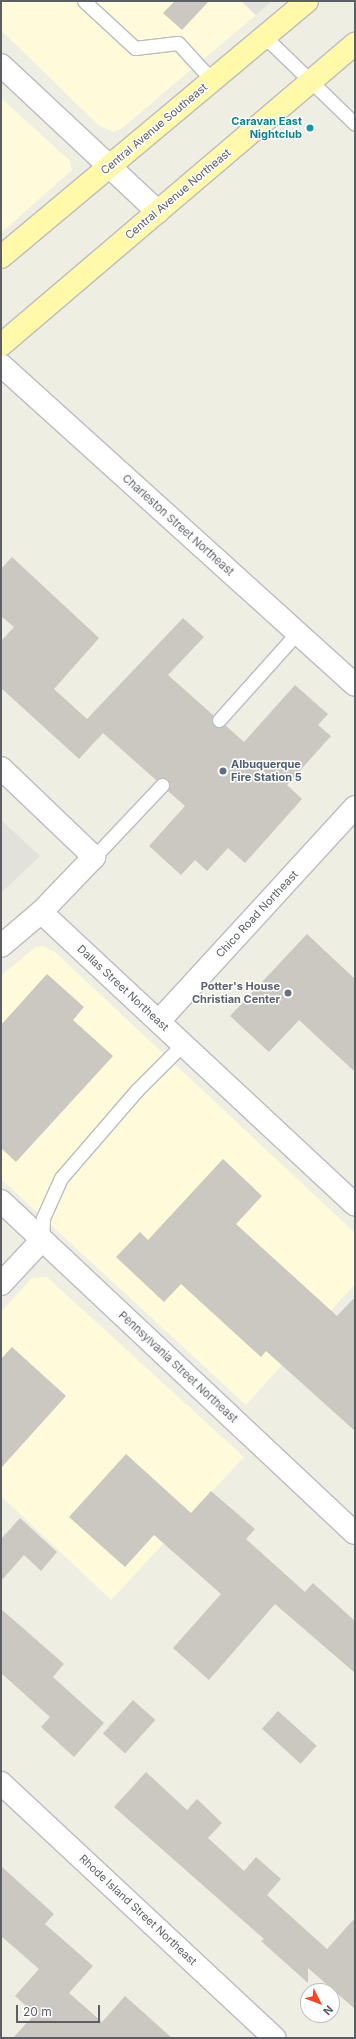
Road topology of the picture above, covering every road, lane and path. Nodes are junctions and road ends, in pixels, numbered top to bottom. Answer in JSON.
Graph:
{"nodes":[{"id":1,"x":84,"y":1,"type":"edge"},
{"id":2,"x":307,"y":1,"type":"edge"},
{"id":3,"x":265,"y":37,"type":"junction"},
{"id":4,"x":355,"y":44,"type":"edge"},
{"id":5,"x":1,"y":65,"type":"edge"},
{"id":6,"x":213,"y":80,"type":"junction"},
{"id":7,"x":310,"y":82,"type":"junction"},
{"id":8,"x":355,"y":124,"type":"edge"},
{"id":9,"x":110,"y":166,"type":"junction"},
{"id":10,"x":158,"y":212,"type":"junction"},
{"id":11,"x":1,"y":257,"type":"edge"},
{"id":12,"x":1,"y":345,"type":"edge"},
{"id":13,"x":1,"y":365,"type":"edge"},
{"id":14,"x":297,"y":633,"type":"junction"},
{"id":15,"x":355,"y":685,"type":"edge"},
{"id":16,"x":219,"y":720,"type":"dead end"},
{"id":17,"x":1,"y":768,"type":"edge"},
{"id":18,"x":162,"y":785,"type":"dead end"},
{"id":19,"x":355,"y":807,"type":"edge"},
{"id":20,"x":94,"y":857,"type":"junction"},
{"id":21,"x":41,"y":912,"type":"junction"},
{"id":22,"x":1,"y":946,"type":"edge"},
{"id":23,"x":159,"y":1021,"type":"junction"},
{"id":24,"x":183,"y":1044,"type":"junction"},
{"id":25,"x":1,"y":1201,"type":"edge"},
{"id":26,"x":355,"y":1205,"type":"edge"},
{"id":27,"x":42,"y":1240,"type":"junction"},
{"id":28,"x":1,"y":1284,"type":"edge"},
{"id":29,"x":355,"y":1533,"type":"edge"},
{"id":30,"x":1,"y":1783,"type":"edge"},
{"id":31,"x":274,"y":2038,"type":"edge"}],
"edges":[{"from":1,"to":6,"type":"lane"},
{"from":2,"to":3,"type":"main road","name":"Central Avenue Southeast"},
{"from":3,"to":6,"type":"main road","name":"Central Avenue Southeast"},
{"from":3,"to":7,"type":"lane"},
{"from":4,"to":7,"type":"main road","name":"Central Avenue Northeast"},
{"from":5,"to":9,"type":"street"},
{"from":6,"to":9,"type":"main road","name":"Central Avenue Southeast"},
{"from":7,"to":8,"type":"lane"},
{"from":7,"to":10,"type":"main road","name":"Central Avenue Northeast"},
{"from":9,"to":10,"type":"street"},
{"from":9,"to":11,"type":"main road","name":"Central Avenue Southeast"},
{"from":10,"to":12,"type":"main road","name":"Central Avenue Northeast"},
{"from":13,"to":14,"type":"street","name":"Charleston Street Northeast"},
{"from":14,"to":15,"type":"street","name":"Charleston Street Northeast"},
{"from":14,"to":16,"type":"lane"},
{"from":17,"to":20,"type":"street"},
{"from":18,"to":20,"type":"lane"},
{"from":19,"to":23,"type":"street","name":"Chico Road Northeast"},
{"from":20,"to":21,"type":"street"},
{"from":21,"to":22,"type":"street"},
{"from":21,"to":23,"type":"street","name":"Dallas Street Northeast"},
{"from":23,"to":24,"type":"street","name":"Dallas Street Northeast"},
{"from":24,"to":26,"type":"street","name":"Dallas Street Northeast"},
{"from":24,"to":27,"type":"lane"},
{"from":25,"to":27,"type":"street","name":"Pennsylvania Street Northeast"},
{"from":27,"to":28,"type":"street"},
{"from":27,"to":29,"type":"street","name":"Pennsylvania Street Northeast"},
{"from":30,"to":31,"type":"street","name":"Rhode Island Street Northeast"}]}
